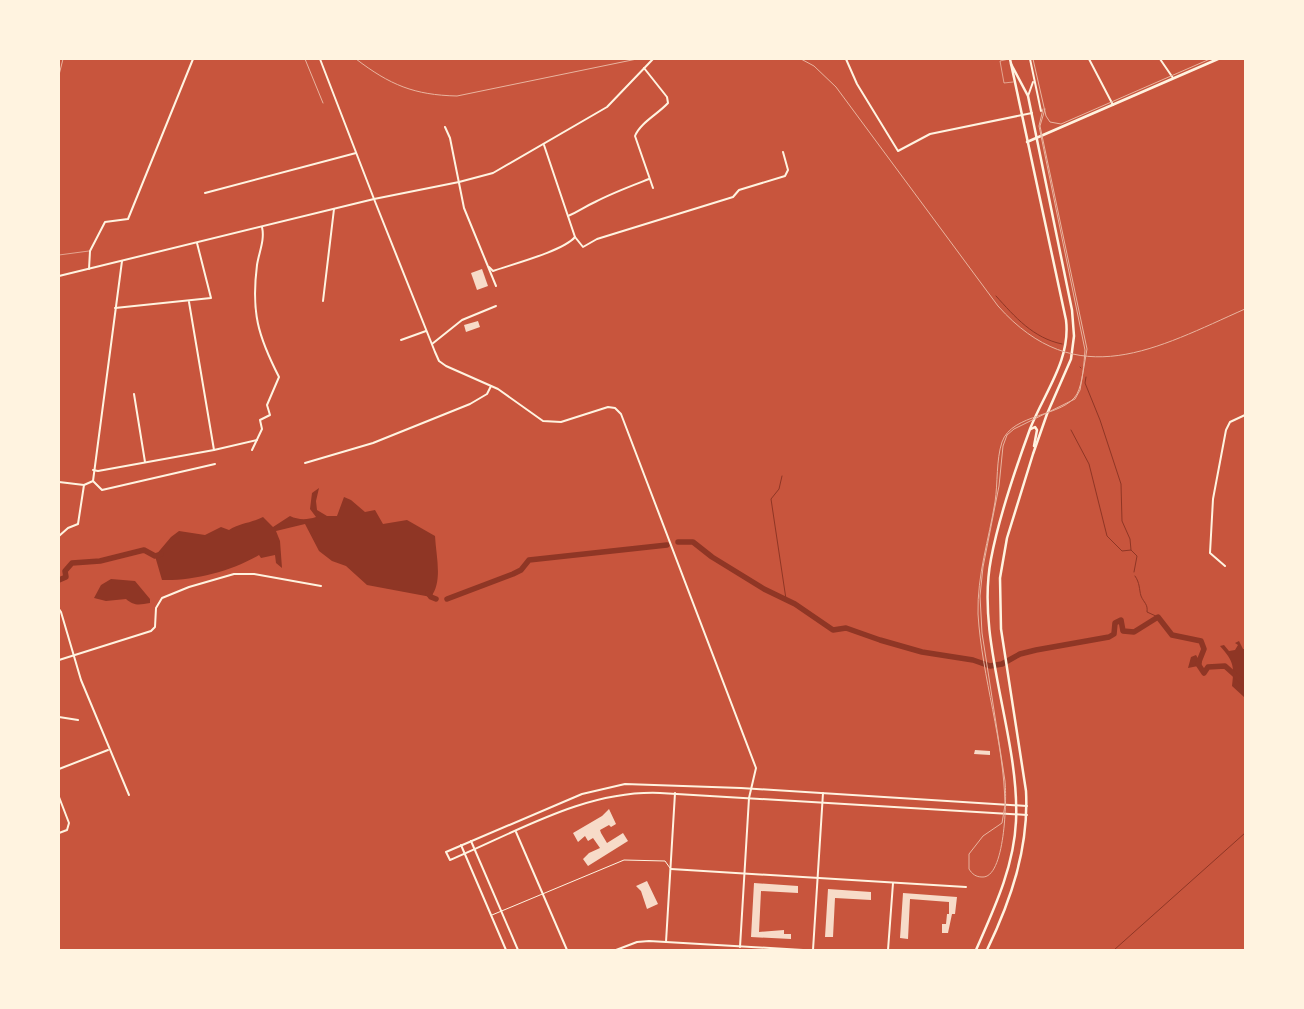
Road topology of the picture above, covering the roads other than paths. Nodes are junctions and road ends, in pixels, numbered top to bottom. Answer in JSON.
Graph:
{"nodes":[{"id":1,"x":193,"y":59,"type":"edge"},
{"id":2,"x":320,"y":59,"type":"edge"},
{"id":3,"x":653,"y":59,"type":"edge"},
{"id":4,"x":846,"y":59,"type":"edge"},
{"id":5,"x":1030,"y":59,"type":"edge"},
{"id":6,"x":1089,"y":59,"type":"edge"},
{"id":7,"x":1162,"y":59,"type":"edge"},
{"id":8,"x":1218,"y":59,"type":"edge"},
{"id":9,"x":1010,"y":60,"type":"edge"},
{"id":10,"x":644,"y":68,"type":"junction"},
{"id":11,"x":1173,"y":78,"type":"junction"},
{"id":12,"x":1034,"y":81,"type":"junction"},
{"id":13,"x":1013,"y":82,"type":"junction"},
{"id":14,"x":1028,"y":96,"type":"junction"},
{"id":15,"x":1113,"y":105,"type":"junction"},
{"id":16,"x":1041,"y":111,"type":"dead end"},
{"id":17,"x":1032,"y":113,"type":"junction"},
{"id":18,"x":1022,"y":115,"type":"junction"},
{"id":19,"x":446,"y":127,"type":"dead end"},
{"id":20,"x":1037,"y":138,"type":"junction"},
{"id":21,"x":1027,"y":142,"type":"junction"},
{"id":22,"x":544,"y":145,"type":"junction"},
{"id":23,"x":783,"y":152,"type":"dead end"},
{"id":24,"x":356,"y":153,"type":"junction"},
{"id":25,"x":650,"y":178,"type":"junction"},
{"id":26,"x":459,"y":182,"type":"junction"},
{"id":27,"x":653,"y":188,"type":"dead end"},
{"id":28,"x":205,"y":192,"type":"dead end"},
{"id":29,"x":374,"y":199,"type":"junction"},
{"id":30,"x":334,"y":209,"type":"junction"},
{"id":31,"x":568,"y":216,"type":"junction"},
{"id":32,"x":262,"y":227,"type":"junction"},
{"id":33,"x":575,"y":237,"type":"junction"},
{"id":34,"x":197,"y":243,"type":"junction"},
{"id":35,"x":90,"y":251,"type":"junction"},
{"id":36,"x":59,"y":255,"type":"edge"},
{"id":37,"x":122,"y":261,"type":"junction"},
{"id":38,"x":489,"y":267,"type":"junction"},
{"id":39,"x":89,"y":269,"type":"junction"},
{"id":40,"x":59,"y":276,"type":"edge"},
{"id":41,"x":496,"y":286,"type":"dead end"},
{"id":42,"x":189,"y":301,"type":"junction"},
{"id":43,"x":323,"y":302,"type":"dead end"},
{"id":44,"x":496,"y":306,"type":"dead end"},
{"id":45,"x":115,"y":308,"type":"junction"},
{"id":46,"x":426,"y":331,"type":"junction"},
{"id":47,"x":400,"y":340,"type":"dead end"},
{"id":48,"x":432,"y":344,"type":"junction"},
{"id":49,"x":491,"y":386,"type":"junction"},
{"id":50,"x":134,"y":394,"type":"dead end"},
{"id":51,"x":1245,"y":415,"type":"edge"},
{"id":52,"x":1030,"y":430,"type":"junction"},
{"id":53,"x":257,"y":440,"type":"junction"},
{"id":54,"x":214,"y":450,"type":"junction"},
{"id":55,"x":252,"y":450,"type":"dead end"},
{"id":56,"x":1033,"y":454,"type":"junction"},
{"id":57,"x":145,"y":462,"type":"junction"},
{"id":58,"x":305,"y":463,"type":"dead end"},
{"id":59,"x":215,"y":464,"type":"dead end"},
{"id":60,"x":93,"y":470,"type":"junction"},
{"id":61,"x":93,"y":481,"type":"junction"},
{"id":62,"x":59,"y":482,"type":"edge"},
{"id":63,"x":84,"y":485,"type":"junction"},
{"id":64,"x":59,"y":536,"type":"edge"},
{"id":65,"x":1225,"y":566,"type":"dead end"},
{"id":66,"x":321,"y":586,"type":"dead end"},
{"id":67,"x":59,"y":609,"type":"edge"},
{"id":68,"x":73,"y":656,"type":"junction"},
{"id":69,"x":59,"y":660,"type":"edge"},
{"id":70,"x":59,"y":717,"type":"edge"},
{"id":71,"x":78,"y":720,"type":"dead end"},
{"id":72,"x":109,"y":750,"type":"junction"},
{"id":73,"x":59,"y":769,"type":"edge"},
{"id":74,"x":750,"y":789,"type":"junction"},
{"id":75,"x":675,"y":793,"type":"junction"},
{"id":76,"x":823,"y":793,"type":"junction"},
{"id":77,"x":129,"y":795,"type":"dead end"},
{"id":78,"x":59,"y":797,"type":"edge"},
{"id":79,"x":749,"y":798,"type":"junction"},
{"id":80,"x":822,"y":802,"type":"junction"},
{"id":81,"x":1016,"y":805,"type":"junction"},
{"id":82,"x":1027,"y":806,"type":"junction"},
{"id":83,"x":1016,"y":815,"type":"junction"},
{"id":84,"x":1027,"y":815,"type":"junction"},
{"id":85,"x":516,"y":832,"type":"junction"},
{"id":86,"x":59,"y":833,"type":"edge"},
{"id":87,"x":472,"y":841,"type":"junction"},
{"id":88,"x":461,"y":845,"type":"junction"},
{"id":89,"x":475,"y":850,"type":"junction"},
{"id":90,"x":464,"y":854,"type":"junction"},
{"id":91,"x":671,"y":869,"type":"junction"},
{"id":92,"x":744,"y":873,"type":"junction"},
{"id":93,"x":818,"y":878,"type":"junction"},
{"id":94,"x":893,"y":883,"type":"junction"},
{"id":95,"x":966,"y":887,"type":"dead end"},
{"id":96,"x":543,"y":894,"type":"junction"},
{"id":97,"x":501,"y":911,"type":"junction"},
{"id":98,"x":491,"y":916,"type":"junction"},
{"id":99,"x":666,"y":942,"type":"junction"},
{"id":100,"x":740,"y":947,"type":"junction"},
{"id":101,"x":506,"y":950,"type":"edge"},
{"id":102,"x":518,"y":950,"type":"edge"},
{"id":103,"x":567,"y":950,"type":"edge"},
{"id":104,"x":616,"y":950,"type":"edge"},
{"id":105,"x":804,"y":950,"type":"edge"},
{"id":106,"x":813,"y":950,"type":"edge"},
{"id":107,"x":888,"y":950,"type":"edge"},
{"id":108,"x":976,"y":950,"type":"edge"},
{"id":109,"x":987,"y":950,"type":"edge"}],
"edges":[{"from":1,"to":35,"type":"street"},
{"from":2,"to":24,"type":"street"},
{"from":3,"to":10,"type":"street"},
{"from":4,"to":18,"type":"street"},
{"from":5,"to":12,"type":"street"},
{"from":6,"to":15,"type":"street"},
{"from":7,"to":11,"type":"street"},
{"from":8,"to":11,"type":"main road"},
{"from":9,"to":13,"type":"main road"},
{"from":9,"to":13,"type":"lane"},
{"from":9,"to":14,"type":"main road"},
{"from":10,"to":22,"type":"street"},
{"from":10,"to":25,"type":"street"},
{"from":11,"to":15,"type":"main road"},
{"from":12,"to":14,"type":"street"},
{"from":12,"to":16,"type":"street"},
{"from":13,"to":18,"type":"main road"},
{"from":14,"to":17,"type":"main road"},
{"from":15,"to":20,"type":"main road"},
{"from":17,"to":18,"type":"street"},
{"from":17,"to":20,"type":"main road"},
{"from":18,"to":21,"type":"main road"},
{"from":19,"to":26,"type":"street"},
{"from":20,"to":21,"type":"main road"},
{"from":20,"to":56,"type":"main road"},
{"from":21,"to":52,"type":"main road"},
{"from":22,"to":26,"type":"street"},
{"from":22,"to":31,"type":"street"},
{"from":23,"to":33,"type":"street"},
{"from":24,"to":28,"type":"street"},
{"from":24,"to":29,"type":"street"},
{"from":25,"to":27,"type":"street"},
{"from":25,"to":31,"type":"street"},
{"from":26,"to":29,"type":"street"},
{"from":26,"to":38,"type":"street"},
{"from":29,"to":30,"type":"street"},
{"from":29,"to":46,"type":"street"},
{"from":30,"to":32,"type":"street"},
{"from":30,"to":43,"type":"street"},
{"from":31,"to":33,"type":"street"},
{"from":32,"to":34,"type":"street"},
{"from":32,"to":53,"type":"street"},
{"from":33,"to":38,"type":"street"},
{"from":34,"to":37,"type":"street"},
{"from":34,"to":42,"type":"street"},
{"from":35,"to":36,"type":"lane"},
{"from":35,"to":39,"type":"street"},
{"from":37,"to":39,"type":"street"},
{"from":37,"to":45,"type":"street"},
{"from":38,"to":41,"type":"street"},
{"from":39,"to":40,"type":"street"},
{"from":42,"to":45,"type":"street"},
{"from":42,"to":54,"type":"street"},
{"from":44,"to":48,"type":"street"},
{"from":45,"to":60,"type":"street"},
{"from":46,"to":47,"type":"street"},
{"from":46,"to":48,"type":"street"},
{"from":48,"to":49,"type":"street"},
{"from":49,"to":58,"type":"street"},
{"from":49,"to":74,"type":"street"},
{"from":50,"to":57,"type":"street"},
{"from":51,"to":65,"type":"street"},
{"from":52,"to":56,"type":"main road"},
{"from":52,"to":81,"type":"main road"},
{"from":53,"to":54,"type":"street"},
{"from":53,"to":55,"type":"street"},
{"from":54,"to":57,"type":"street"},
{"from":56,"to":82,"type":"main road"},
{"from":57,"to":60,"type":"street"},
{"from":59,"to":61,"type":"street"},
{"from":60,"to":61,"type":"street"},
{"from":61,"to":63,"type":"street"},
{"from":62,"to":63,"type":"street"},
{"from":63,"to":64,"type":"street"},
{"from":66,"to":68,"type":"street"},
{"from":67,"to":68,"type":"street"},
{"from":68,"to":69,"type":"street"},
{"from":68,"to":72,"type":"street"},
{"from":70,"to":71,"type":"street"},
{"from":72,"to":73,"type":"street"},
{"from":72,"to":77,"type":"street"},
{"from":74,"to":76,"type":"street"},
{"from":74,"to":79,"type":"street"},
{"from":74,"to":87,"type":"street"},
{"from":75,"to":79,"type":"street"},
{"from":75,"to":85,"type":"street"},
{"from":75,"to":91,"type":"street"},
{"from":76,"to":80,"type":"street"},
{"from":76,"to":81,"type":"street"},
{"from":78,"to":86,"type":"street"},
{"from":79,"to":80,"type":"street"},
{"from":79,"to":92,"type":"street"},
{"from":80,"to":83,"type":"street"},
{"from":80,"to":93,"type":"street"},
{"from":81,"to":82,"type":"street"},
{"from":81,"to":83,"type":"main road"},
{"from":82,"to":84,"type":"main road"},
{"from":83,"to":84,"type":"street"},
{"from":83,"to":108,"type":"main road"},
{"from":84,"to":109,"type":"main road"},
{"from":85,"to":89,"type":"street"},
{"from":85,"to":96,"type":"street"},
{"from":87,"to":88,"type":"street"},
{"from":87,"to":89,"type":"street"},
{"from":88,"to":90,"type":"street"},
{"from":88,"to":90,"type":"street"},
{"from":89,"to":90,"type":"street"},
{"from":89,"to":97,"type":"street"},
{"from":90,"to":98,"type":"street"},
{"from":91,"to":92,"type":"street"},
{"from":91,"to":96,"type":"street"},
{"from":91,"to":99,"type":"street"},
{"from":92,"to":93,"type":"street"},
{"from":92,"to":100,"type":"street"},
{"from":93,"to":94,"type":"street"},
{"from":93,"to":106,"type":"street"},
{"from":94,"to":95,"type":"street"},
{"from":94,"to":107,"type":"street"},
{"from":96,"to":97,"type":"street"},
{"from":96,"to":103,"type":"street"},
{"from":97,"to":98,"type":"street"},
{"from":97,"to":102,"type":"street"},
{"from":98,"to":101,"type":"street"},
{"from":99,"to":100,"type":"street"},
{"from":99,"to":104,"type":"street"},
{"from":100,"to":105,"type":"street"}]}
